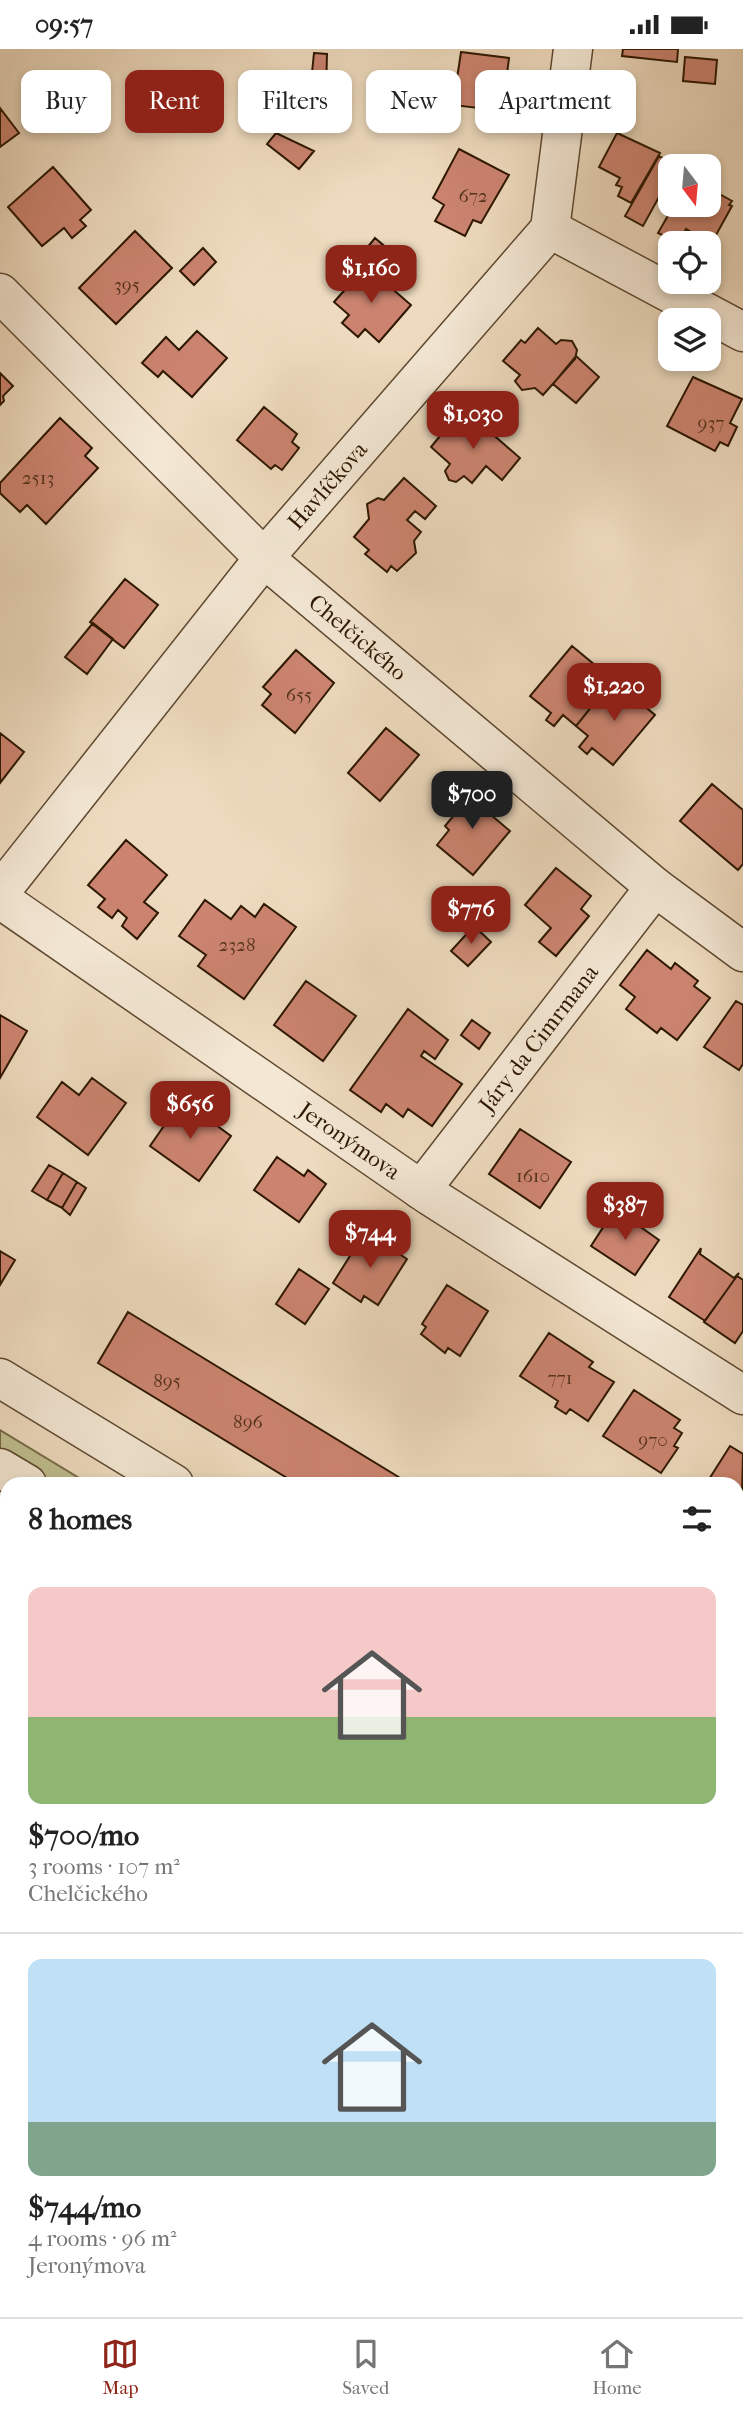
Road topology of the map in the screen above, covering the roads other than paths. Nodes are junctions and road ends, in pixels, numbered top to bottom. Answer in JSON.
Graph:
{"nodes":[{"id":1,"x":573,"y":49,"type":"edge"},
{"id":2,"x":550,"y":229,"type":"junction"},
{"id":3,"x":0,"y":293,"type":"edge"},
{"id":4,"x":743,"y":332,"type":"edge"},
{"id":5,"x":264,"y":558,"type":"junction"},
{"id":6,"x":656,"y":887,"type":"junction"},
{"id":7,"x":0,"y":892,"type":"edge"},
{"id":8,"x":0,"y":899,"type":"edge"},
{"id":9,"x":743,"y":952,"type":"edge"},
{"id":10,"x":421,"y":1190,"type":"junction"},
{"id":11,"x":0,"y":1378,"type":"edge"},
{"id":12,"x":743,"y":1395,"type":"edge"},
{"id":13,"x":0,"y":1468,"type":"edge"},
{"id":14,"x":15,"y":1477,"type":"edge"},
{"id":15,"x":163,"y":1477,"type":"edge"}],
"edges":[{"from":1,"to":2,"type":"street"},
{"from":2,"to":4,"type":"street"},
{"from":2,"to":5,"type":"street","name":"Havlíčkova"},
{"from":3,"to":5,"type":"street","name":"Chelčického"},
{"from":5,"to":6,"type":"street","name":"Chelčického"},
{"from":5,"to":7,"type":"street","name":"Havlíčkova"},
{"from":6,"to":9,"type":"street","name":"Chelčického"},
{"from":6,"to":10,"type":"street","name":"Járy da Cimrmana"},
{"from":8,"to":10,"type":"street","name":"Jeronýmova"},
{"from":10,"to":12,"type":"street","name":"Jeronýmova"},
{"from":11,"to":15,"type":"street"},
{"from":13,"to":14,"type":"street"}]}
